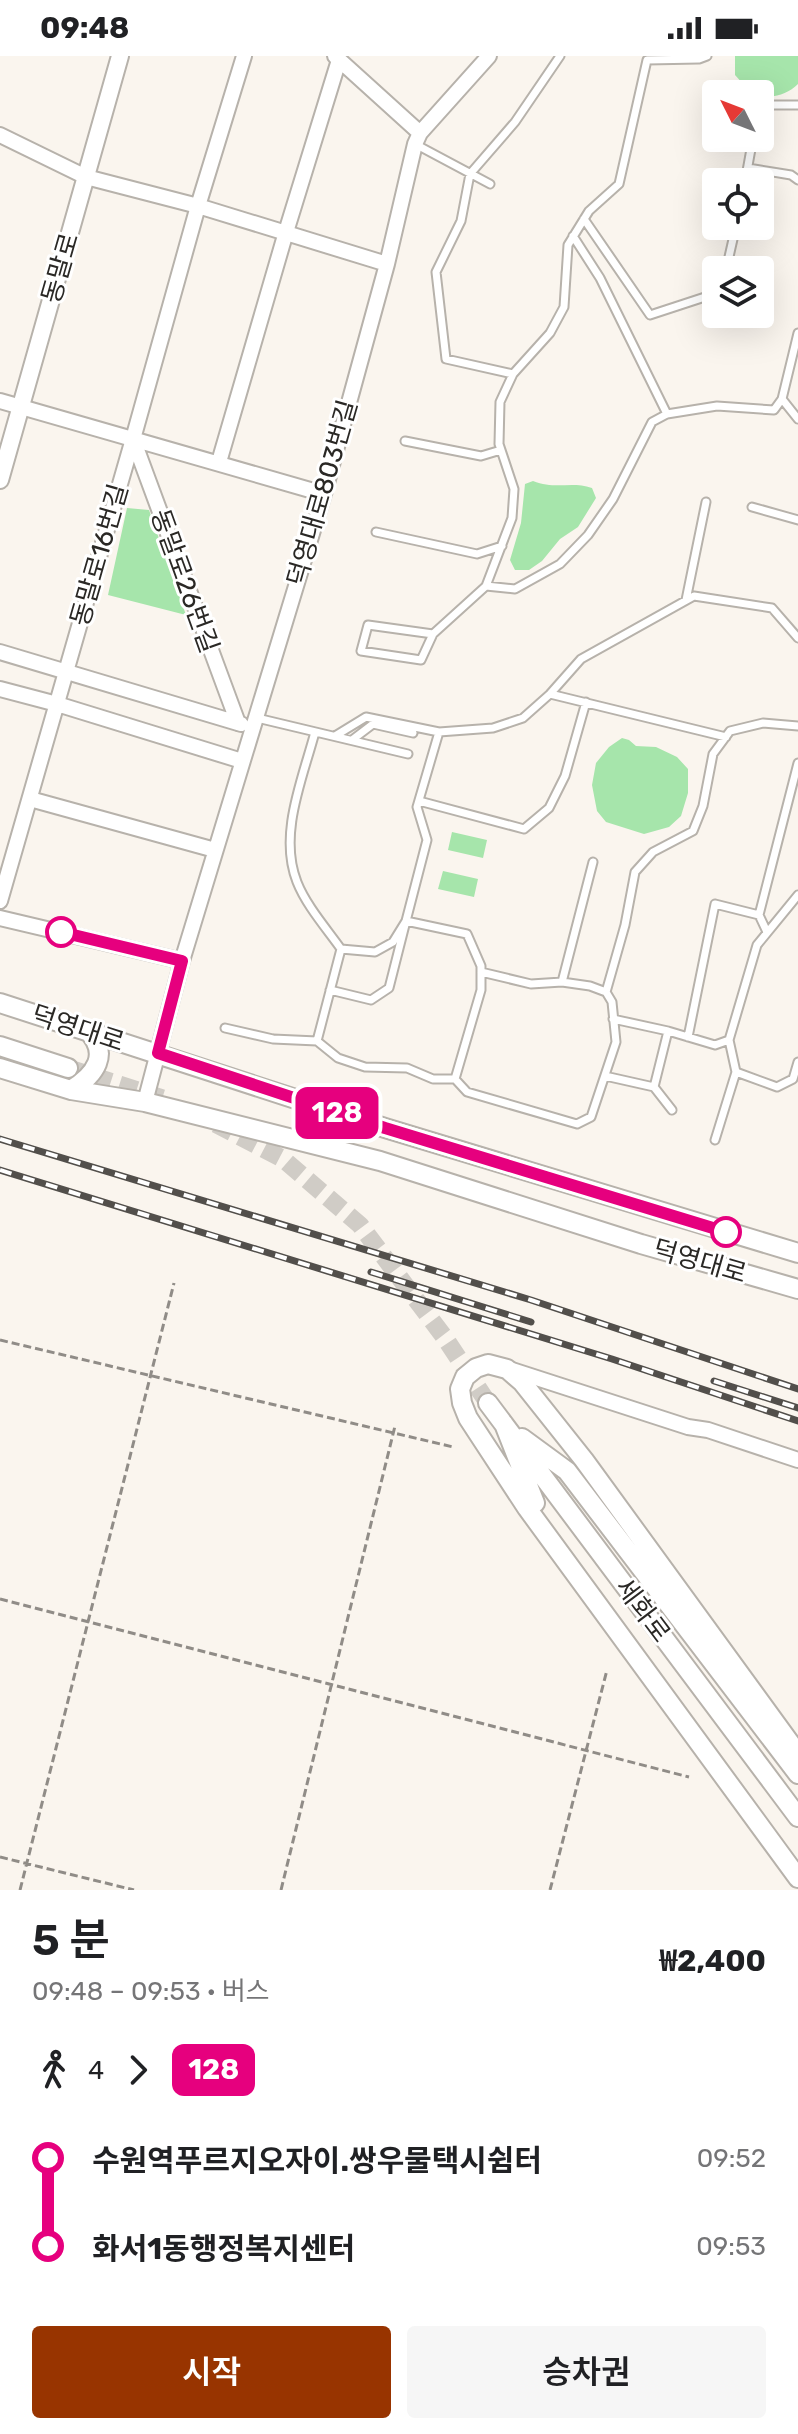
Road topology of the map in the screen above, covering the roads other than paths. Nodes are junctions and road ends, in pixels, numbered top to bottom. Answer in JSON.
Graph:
{"nodes":[{"id":1,"x":120,"y":56,"type":"edge"},
{"id":2,"x":244,"y":56,"type":"edge"},
{"id":3,"x":489,"y":56,"type":"edge"},
{"id":4,"x":560,"y":56,"type":"edge"},
{"id":5,"x":707,"y":56,"type":"edge"},
{"id":6,"x":337,"y":58,"type":"edge"},
{"id":7,"x":645,"y":58,"type":"edge"},
{"id":8,"x":774,"y":105,"type":"edge"},
{"id":9,"x":798,"y":105,"type":"edge"},
{"id":10,"x":0,"y":135,"type":"edge"},
{"id":11,"x":418,"y":138,"type":"junction"},
{"id":12,"x":751,"y":152,"type":"edge"},
{"id":13,"x":748,"y":168,"type":"edge"},
{"id":14,"x":774,"y":172,"type":"edge"},
{"id":15,"x":470,"y":174,"type":"junction"},
{"id":16,"x":86,"y":177,"type":"junction"},
{"id":17,"x":798,"y":180,"type":"edge"},
{"id":18,"x":490,"y":184,"type":"dead end"},
{"id":19,"x":198,"y":206,"type":"junction"},
{"id":20,"x":584,"y":219,"type":"junction"},
{"id":21,"x":286,"y":232,"type":"junction"},
{"id":22,"x":573,"y":236,"type":"junction"},
{"id":23,"x":387,"y":264,"type":"junction"},
{"id":24,"x":616,"y":265,"type":"junction"},
{"id":25,"x":600,"y":278,"type":"junction"},
{"id":26,"x":702,"y":298,"type":"edge"},
{"id":27,"x":798,"y":333,"type":"edge"},
{"id":28,"x":513,"y":374,"type":"junction"},
{"id":29,"x":782,"y":399,"type":"junction"},
{"id":30,"x":0,"y":401,"type":"edge"},
{"id":31,"x":21,"y":406,"type":"junction"},
{"id":32,"x":667,"y":414,"type":"junction"},
{"id":33,"x":798,"y":419,"type":"edge"},
{"id":34,"x":133,"y":439,"type":"junction"},
{"id":35,"x":405,"y":441,"type":"dead end"},
{"id":36,"x":501,"y":450,"type":"junction"},
{"id":37,"x":219,"y":462,"type":"junction"},
{"id":38,"x":0,"y":480,"type":"edge"},
{"id":39,"x":324,"y":494,"type":"junction"},
{"id":40,"x":706,"y":502,"type":"dead end"},
{"id":41,"x":752,"y":507,"type":"dead end"},
{"id":42,"x":798,"y":520,"type":"edge"},
{"id":43,"x":376,"y":532,"type":"dead end"},
{"id":44,"x":502,"y":546,"type":"junction"},
{"id":45,"x":486,"y":586,"type":"junction"},
{"id":46,"x":686,"y":600,"type":"junction"},
{"id":47,"x":433,"y":634,"type":"junction"},
{"id":48,"x":798,"y":636,"type":"edge"},
{"id":49,"x":0,"y":652,"type":"edge"},
{"id":50,"x":66,"y":670,"type":"junction"},
{"id":51,"x":0,"y":689,"type":"edge"},
{"id":52,"x":550,"y":694,"type":"junction"},
{"id":53,"x":586,"y":702,"type":"junction"},
{"id":54,"x":57,"y":704,"type":"junction"},
{"id":55,"x":248,"y":722,"type":"junction"},
{"id":56,"x":798,"y":726,"type":"edge"},
{"id":57,"x":315,"y":732,"type":"junction"},
{"id":58,"x":439,"y":732,"type":"junction"},
{"id":59,"x":413,"y":733,"type":"dead end"},
{"id":60,"x":335,"y":736,"type":"junction"},
{"id":61,"x":726,"y":737,"type":"junction"},
{"id":62,"x":352,"y":740,"type":"junction"},
{"id":63,"x":408,"y":754,"type":"dead end"},
{"id":64,"x":242,"y":761,"type":"junction"},
{"id":65,"x":798,"y":763,"type":"edge"},
{"id":66,"x":30,"y":799,"type":"junction"},
{"id":67,"x":419,"y":801,"type":"junction"},
{"id":68,"x":215,"y":850,"type":"junction"},
{"id":69,"x":593,"y":862,"type":"dead end"},
{"id":70,"x":798,"y":895,"type":"edge"},
{"id":71,"x":0,"y":901,"type":"edge"},
{"id":72,"x":759,"y":915,"type":"junction"},
{"id":73,"x":0,"y":918,"type":"edge"},
{"id":74,"x":406,"y":921,"type":"junction"},
{"id":75,"x":767,"y":932,"type":"junction"},
{"id":76,"x":341,"y":949,"type":"junction"},
{"id":77,"x":182,"y":961,"type":"junction"},
{"id":78,"x":481,"y":972,"type":"junction"},
{"id":79,"x":562,"y":982,"type":"junction"},
{"id":80,"x":330,"y":990,"type":"junction"},
{"id":81,"x":606,"y":992,"type":"junction"},
{"id":82,"x":0,"y":1003,"type":"edge"},
{"id":83,"x":613,"y":1019,"type":"junction"},
{"id":84,"x":225,"y":1028,"type":"dead end"},
{"id":85,"x":87,"y":1030,"type":"junction"},
{"id":86,"x":668,"y":1031,"type":"junction"},
{"id":87,"x":688,"y":1037,"type":"junction"},
{"id":88,"x":729,"y":1040,"type":"junction"},
{"id":89,"x":317,"y":1041,"type":"junction"},
{"id":90,"x":0,"y":1046,"type":"edge"},
{"id":91,"x":158,"y":1053,"type":"junction"},
{"id":92,"x":798,"y":1062,"type":"edge"},
{"id":93,"x":0,"y":1068,"type":"edge"},
{"id":94,"x":68,"y":1068,"type":"tunnel mouth"},
{"id":95,"x":736,"y":1072,"type":"junction"},
{"id":96,"x":605,"y":1076,"type":"junction"},
{"id":97,"x":455,"y":1079,"type":"junction"},
{"id":98,"x":654,"y":1087,"type":"junction"},
{"id":99,"x":71,"y":1090,"type":"junction"},
{"id":100,"x":145,"y":1102,"type":"junction"},
{"id":101,"x":672,"y":1110,"type":"dead end"},
{"id":102,"x":715,"y":1140,"type":"dead end"},
{"id":103,"x":798,"y":1253,"type":"edge"},
{"id":104,"x":798,"y":1289,"type":"edge"},
{"id":105,"x":507,"y":1369,"type":"junction"},
{"id":106,"x":488,"y":1403,"type":"tunnel mouth"},
{"id":107,"x":504,"y":1424,"type":"junction"},
{"id":108,"x":798,"y":1460,"type":"edge"},
{"id":109,"x":798,"y":1754,"type":"edge"},
{"id":110,"x":798,"y":1774,"type":"edge"},
{"id":111,"x":798,"y":1817,"type":"edge"},
{"id":112,"x":798,"y":1861,"type":"edge"},
{"id":113,"x":798,"y":1878,"type":"edge"}],
"edges":[{"from":1,"to":16,"type":"street","name":"동말로"},
{"from":2,"to":19,"type":"street"},
{"from":3,"to":11,"type":"street"},
{"from":4,"to":15,"type":"lane"},
{"from":5,"to":7,"type":"lane"},
{"from":6,"to":11,"type":"street"},
{"from":6,"to":21,"type":"street"},
{"from":7,"to":20,"type":"lane"},
{"from":8,"to":9,"type":"lane"},
{"from":10,"to":16,"type":"street"},
{"from":11,"to":15,"type":"lane"},
{"from":11,"to":23,"type":"street","name":"덕영대로803번길"},
{"from":12,"to":13,"type":"lane"},
{"from":14,"to":17,"type":"lane"},
{"from":15,"to":18,"type":"lane"},
{"from":15,"to":28,"type":"lane"},
{"from":16,"to":19,"type":"street"},
{"from":16,"to":31,"type":"street","name":"동말로"},
{"from":19,"to":21,"type":"street"},
{"from":19,"to":34,"type":"street"},
{"from":20,"to":22,"type":"lane"},
{"from":20,"to":24,"type":"lane"},
{"from":21,"to":23,"type":"street"},
{"from":21,"to":37,"type":"street"},
{"from":22,"to":25,"type":"lane"},
{"from":22,"to":28,"type":"lane"},
{"from":23,"to":39,"type":"street","name":"덕영대로803번길"},
{"from":24,"to":25,"type":"lane"},
{"from":24,"to":26,"type":"lane"},
{"from":25,"to":32,"type":"lane"},
{"from":27,"to":29,"type":"lane"},
{"from":28,"to":36,"type":"lane"},
{"from":29,"to":32,"type":"lane"},
{"from":29,"to":33,"type":"lane"},
{"from":30,"to":31,"type":"street"},
{"from":31,"to":34,"type":"street"},
{"from":31,"to":38,"type":"street","name":"동말로"},
{"from":32,"to":45,"type":"lane"},
{"from":34,"to":37,"type":"street"},
{"from":34,"to":50,"type":"street","name":"동말로16번길"},
{"from":34,"to":55,"type":"street","name":"동말로26번길"},
{"from":35,"to":36,"type":"lane"},
{"from":36,"to":44,"type":"lane"},
{"from":37,"to":39,"type":"street"},
{"from":39,"to":55,"type":"street","name":"덕영대로803번길"},
{"from":40,"to":46,"type":"lane"},
{"from":41,"to":42,"type":"lane"},
{"from":43,"to":44,"type":"lane"},
{"from":44,"to":45,"type":"lane"},
{"from":45,"to":47,"type":"lane"},
{"from":46,"to":48,"type":"lane"},
{"from":46,"to":52,"type":"lane"},
{"from":47,"to":47,"type":"lane"},
{"from":49,"to":50,"type":"street"},
{"from":50,"to":54,"type":"street","name":"동말로16번길"},
{"from":50,"to":55,"type":"street"},
{"from":51,"to":54,"type":"street"},
{"from":52,"to":53,"type":"lane"},
{"from":52,"to":58,"type":"lane"},
{"from":53,"to":61,"type":"lane"},
{"from":53,"to":67,"type":"lane"},
{"from":54,"to":64,"type":"street"},
{"from":54,"to":66,"type":"street","name":"동말로16번길"},
{"from":55,"to":57,"type":"lane"},
{"from":55,"to":64,"type":"street","name":"덕영대로803번길"},
{"from":56,"to":61,"type":"lane"},
{"from":57,"to":60,"type":"lane"},
{"from":57,"to":76,"type":"lane"},
{"from":58,"to":60,"type":"lane"},
{"from":58,"to":67,"type":"lane"},
{"from":59,"to":62,"type":"lane"},
{"from":60,"to":62,"type":"lane"},
{"from":61,"to":81,"type":"lane"},
{"from":62,"to":63,"type":"lane"},
{"from":64,"to":68,"type":"street","name":"덕영대로803번길"},
{"from":65,"to":72,"type":"lane"},
{"from":66,"to":68,"type":"street"},
{"from":66,"to":71,"type":"street","name":"동말로16번길"},
{"from":67,"to":74,"type":"lane"},
{"from":68,"to":77,"type":"street","name":"덕영대로803번길"},
{"from":69,"to":79,"type":"lane"},
{"from":70,"to":75,"type":"lane"},
{"from":72,"to":75,"type":"lane"},
{"from":72,"to":87,"type":"lane"},
{"from":73,"to":77,"type":"street"},
{"from":74,"to":76,"type":"lane"},
{"from":74,"to":78,"type":"lane"},
{"from":74,"to":80,"type":"lane"},
{"from":75,"to":88,"type":"lane"},
{"from":76,"to":80,"type":"lane"},
{"from":77,"to":91,"type":"street","name":"덕영대로803번길"},
{"from":78,"to":79,"type":"lane"},
{"from":78,"to":97,"type":"lane"},
{"from":79,"to":81,"type":"lane"},
{"from":80,"to":89,"type":"lane"},
{"from":81,"to":83,"type":"lane"},
{"from":82,"to":85,"type":"main road","name":"덕영대로"},
{"from":83,"to":86,"type":"lane"},
{"from":83,"to":96,"type":"lane"},
{"from":84,"to":89,"type":"lane"},
{"from":85,"to":91,"type":"main road","name":"덕영대로"},
{"from":85,"to":99,"type":"main road"},
{"from":86,"to":87,"type":"lane"},
{"from":86,"to":98,"type":"lane"},
{"from":87,"to":88,"type":"lane"},
{"from":88,"to":95,"type":"lane"},
{"from":89,"to":97,"type":"lane"},
{"from":90,"to":94,"type":"main road","name":"덕영대로"},
{"from":91,"to":100,"type":"street","name":"덕영대로803번길"},
{"from":91,"to":103,"type":"main road","name":"덕영대로"},
{"from":92,"to":95,"type":"lane"},
{"from":93,"to":99,"type":"main road","name":"덕영대로"},
{"from":95,"to":102,"type":"lane"},
{"from":96,"to":97,"type":"lane"},
{"from":96,"to":98,"type":"lane"},
{"from":98,"to":101,"type":"lane"},
{"from":99,"to":100,"type":"main road","name":"덕영대로"},
{"from":100,"to":104,"type":"main road","name":"덕영대로"},
{"from":105,"to":108,"type":"street"},
{"from":105,"to":109,"type":"main road"},
{"from":105,"to":113,"type":"main road"},
{"from":106,"to":107,"type":"main road","name":"세화로"},
{"from":107,"to":110,"type":"main road"},
{"from":107,"to":111,"type":"main road","name":"세화로"},
{"from":107,"to":112,"type":"main road"}]}
